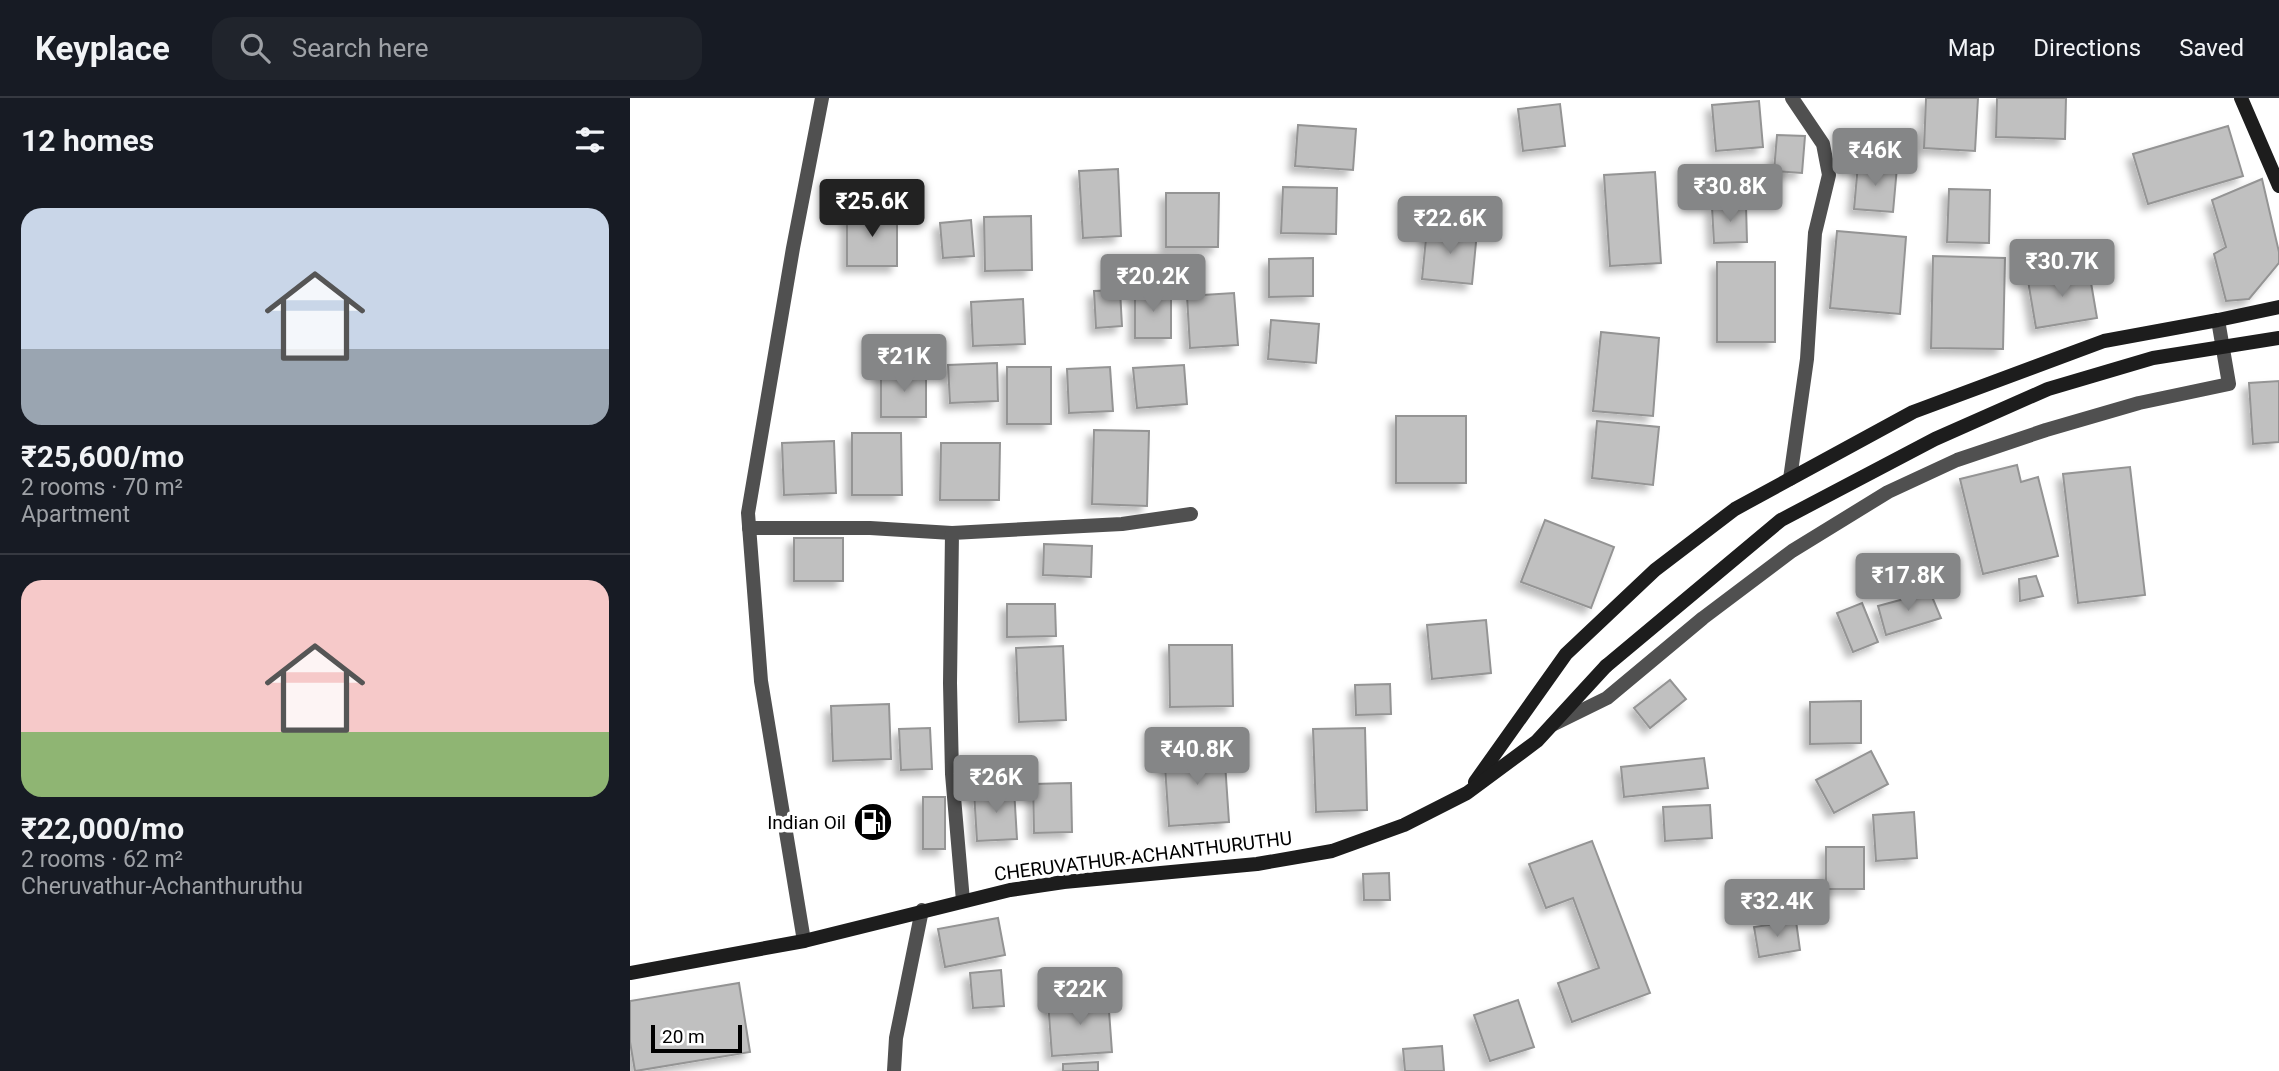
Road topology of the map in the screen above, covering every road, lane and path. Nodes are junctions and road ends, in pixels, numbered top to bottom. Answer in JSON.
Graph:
{"nodes":[{"id":1,"x":822,"y":98,"type":"edge"},
{"id":2,"x":1792,"y":98,"type":"edge"},
{"id":3,"x":2241,"y":98,"type":"edge"},
{"id":4,"x":2279,"y":186,"type":"edge"},
{"id":5,"x":2279,"y":307,"type":"edge"},
{"id":6,"x":2218,"y":320,"type":"junction"},
{"id":7,"x":2279,"y":338,"type":"edge"},
{"id":8,"x":1790,"y":479,"type":"junction"},
{"id":9,"x":1191,"y":514,"type":"dead end"},
{"id":10,"x":749,"y":528,"type":"junction"},
{"id":11,"x":952,"y":533,"type":"junction"},
{"id":12,"x":1551,"y":726,"type":"junction"},
{"id":13,"x":1468,"y":793,"type":"junction"},
{"id":14,"x":963,"y":901,"type":"junction"},
{"id":15,"x":922,"y":910,"type":"junction"},
{"id":16,"x":804,"y":941,"type":"junction"},
{"id":17,"x":630,"y":973,"type":"edge"},
{"id":18,"x":894,"y":1071,"type":"edge"}],
"edges":[{"from":1,"to":10,"type":"street"},
{"from":2,"to":8,"type":"street"},
{"from":3,"to":4,"type":"main road"},
{"from":5,"to":6,"type":"main road"},
{"from":6,"to":8,"type":"main road"},
{"from":6,"to":12,"type":"street"},
{"from":7,"to":12,"type":"main road","name":"CHERUVATHUR-ACHANTHURUTHU","bridge":true},
{"from":8,"to":13,"type":"main road"},
{"from":9,"to":11,"type":"street"},
{"from":10,"to":11,"type":"street"},
{"from":10,"to":16,"type":"street"},
{"from":11,"to":14,"type":"street"},
{"from":12,"to":13,"type":"main road","name":"CHERUVATHUR-ACHANTHURUTHU"},
{"from":13,"to":14,"type":"main road","name":"CHERUVATHUR-ACHANTHURUTHU"},
{"from":14,"to":15,"type":"main road","name":"CHERUVATHUR-ACHANTHURUTHU"},
{"from":15,"to":16,"type":"main road","name":"CHERUVATHUR-ACHANTHURUTHU"},
{"from":15,"to":18,"type":"street"},
{"from":16,"to":17,"type":"main road","name":"CHERUVATHUR-ACHANTHURUTHU"}]}
